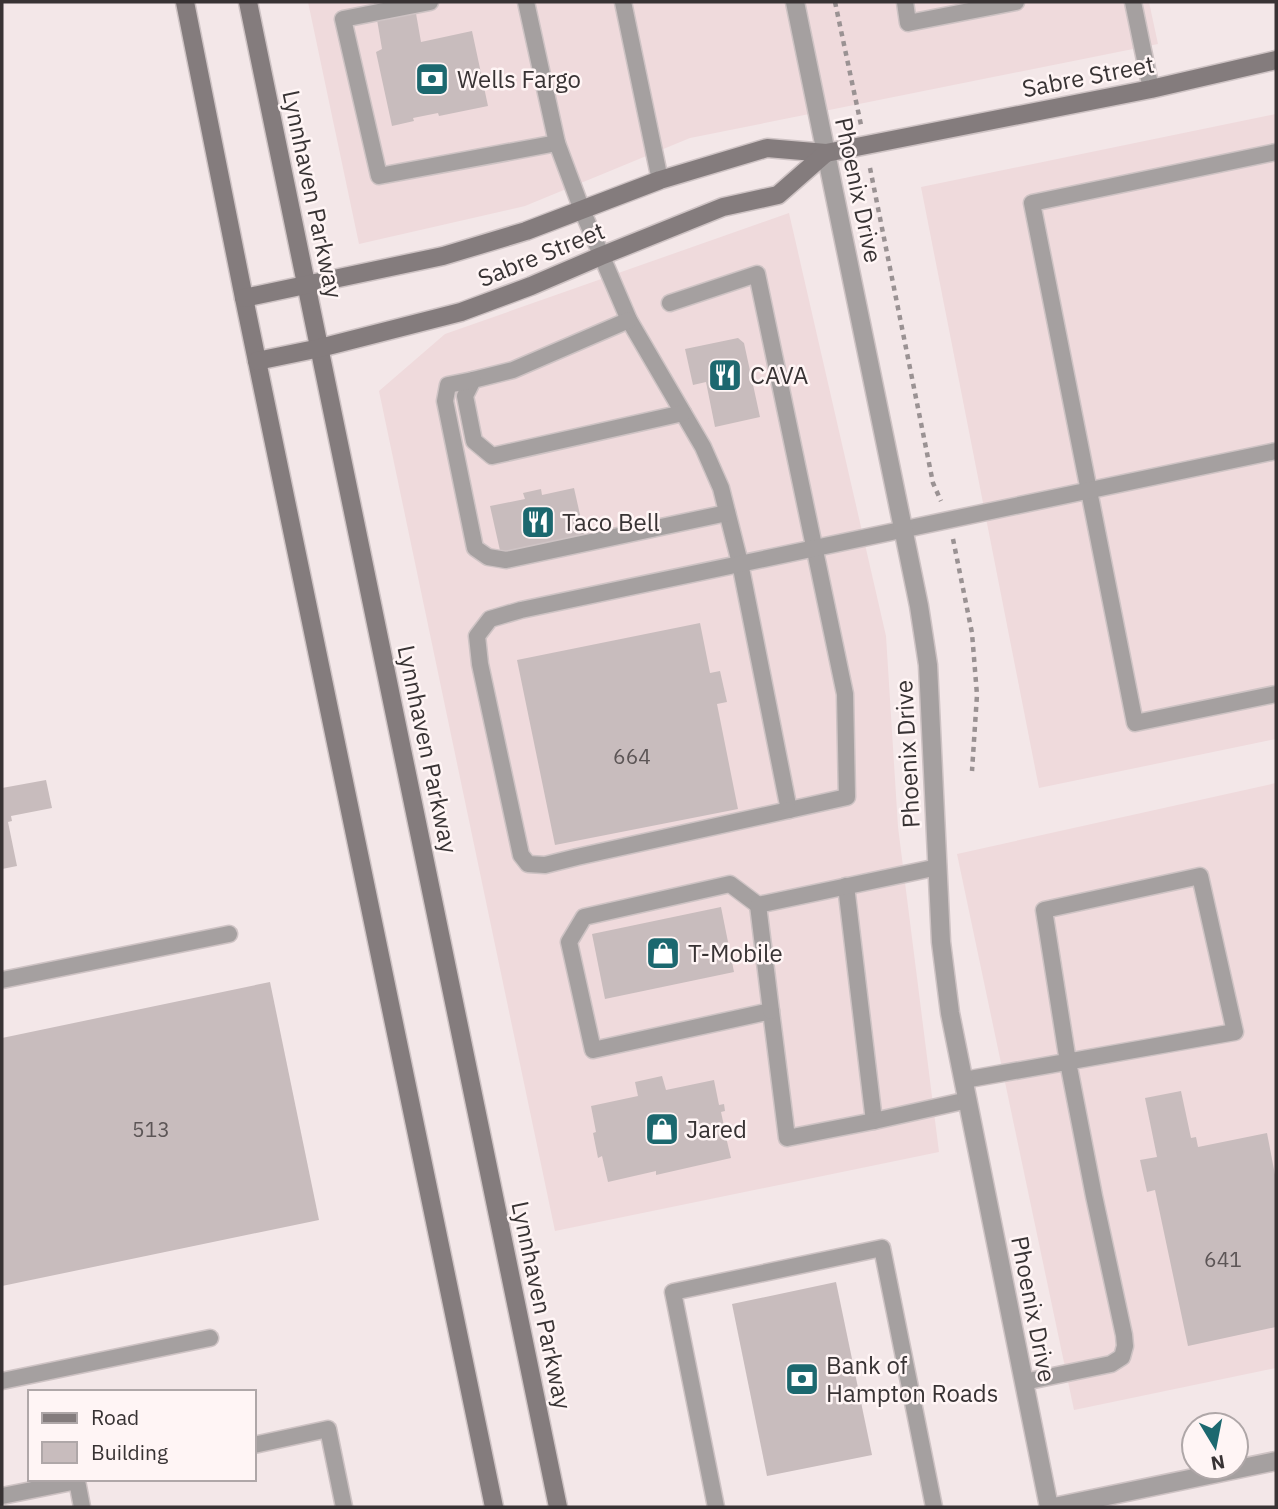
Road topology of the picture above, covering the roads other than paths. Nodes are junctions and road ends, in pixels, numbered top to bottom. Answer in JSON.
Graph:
{"nodes":[{"id":1,"x":185,"y":2,"type":"edge"},
{"id":2,"x":248,"y":2,"type":"edge"},
{"id":3,"x":430,"y":2,"type":"edge"},
{"id":4,"x":526,"y":2,"type":"edge"},
{"id":5,"x":623,"y":2,"type":"edge"},
{"id":6,"x":795,"y":2,"type":"edge"},
{"id":7,"x":905,"y":2,"type":"edge"},
{"id":8,"x":1016,"y":2,"type":"edge"},
{"id":9,"x":1133,"y":2,"type":"edge"},
{"id":10,"x":1276,"y":60,"type":"edge"},
{"id":11,"x":1151,"y":89,"type":"junction"},
{"id":12,"x":557,"y":143,"type":"junction"},
{"id":13,"x":1276,"y":152,"type":"edge"},
{"id":14,"x":826,"y":153,"type":"junction"},
{"id":15,"x":660,"y":180,"type":"junction"},
{"id":16,"x":582,"y":210,"type":"junction"},
{"id":17,"x":601,"y":256,"type":"junction"},
{"id":18,"x":307,"y":284,"type":"junction"},
{"id":19,"x":244,"y":298,"type":"junction"},
{"id":20,"x":670,"y":303,"type":"dead end"},
{"id":21,"x":629,"y":320,"type":"junction"},
{"id":22,"x":320,"y":348,"type":"junction"},
{"id":23,"x":257,"y":361,"type":"junction"},
{"id":24,"x":473,"y":380,"type":"junction"},
{"id":25,"x":683,"y":413,"type":"junction"},
{"id":26,"x":1276,"y":451,"type":"edge"},
{"id":27,"x":1089,"y":489,"type":"junction"},
{"id":28,"x":727,"y":513,"type":"junction"},
{"id":29,"x":902,"y":529,"type":"junction"},
{"id":30,"x":814,"y":547,"type":"junction"},
{"id":31,"x":740,"y":563,"type":"junction"},
{"id":32,"x":1276,"y":694,"type":"edge"},
{"id":33,"x":789,"y":810,"type":"junction"},
{"id":34,"x":937,"y":867,"type":"junction"},
{"id":35,"x":846,"y":886,"type":"junction"},
{"id":36,"x":758,"y":905,"type":"junction"},
{"id":37,"x":229,"y":934,"type":"dead end"},
{"id":38,"x":2,"y":980,"type":"edge"},
{"id":39,"x":771,"y":1011,"type":"junction"},
{"id":40,"x":1068,"y":1062,"type":"junction"},
{"id":41,"x":964,"y":1080,"type":"junction"},
{"id":42,"x":968,"y":1100,"type":"junction"},
{"id":43,"x":874,"y":1121,"type":"junction"},
{"id":44,"x":210,"y":1338,"type":"dead end"},
{"id":45,"x":2,"y":1381,"type":"edge"},
{"id":46,"x":1024,"y":1382,"type":"junction"},
{"id":47,"x":256,"y":1445,"type":"edge"},
{"id":48,"x":1276,"y":1461,"type":"edge"},
{"id":49,"x":77,"y":1481,"type":"edge"},
{"id":50,"x":82,"y":1481,"type":"edge"},
{"id":51,"x":2,"y":1496,"type":"edge"},
{"id":52,"x":82,"y":1507,"type":"edge"},
{"id":53,"x":344,"y":1507,"type":"edge"},
{"id":54,"x":494,"y":1507,"type":"edge"},
{"id":55,"x":558,"y":1507,"type":"edge"},
{"id":56,"x":716,"y":1507,"type":"edge"},
{"id":57,"x":934,"y":1507,"type":"edge"},
{"id":58,"x":1052,"y":1507,"type":"edge"}],
"edges":[{"from":1,"to":19,"type":"main road"},
{"from":2,"to":18,"type":"main road","name":"Lynnhaven Parkway"},
{"from":3,"to":12,"type":"lane"},
{"from":4,"to":12,"type":"lane"},
{"from":5,"to":15,"type":"lane"},
{"from":6,"to":14,"type":"street","name":"Phoenix Drive"},
{"from":7,"to":8,"type":"lane"},
{"from":9,"to":11,"type":"lane"},
{"from":10,"to":11,"type":"main road","name":"Sabre Street"},
{"from":11,"to":14,"type":"main road","name":"Sabre Street"},
{"from":12,"to":16,"type":"lane"},
{"from":13,"to":27,"type":"lane"},
{"from":14,"to":15,"type":"main road","name":"Sabre Street"},
{"from":14,"to":17,"type":"main road","name":"Sabre Street"},
{"from":14,"to":29,"type":"street","name":"Phoenix Drive"},
{"from":15,"to":16,"type":"main road","name":"Sabre Street"},
{"from":16,"to":17,"type":"lane"},
{"from":16,"to":18,"type":"main road","name":"Sabre Street"},
{"from":17,"to":21,"type":"lane"},
{"from":17,"to":22,"type":"main road","name":"Sabre Street"},
{"from":18,"to":19,"type":"main road","name":"Sabre Street"},
{"from":18,"to":22,"type":"main road","name":"Lynnhaven Parkway"},
{"from":19,"to":23,"type":"main road"},
{"from":20,"to":30,"type":"lane"},
{"from":21,"to":24,"type":"lane"},
{"from":21,"to":25,"type":"lane"},
{"from":22,"to":23,"type":"main road","name":"Sabre Street"},
{"from":22,"to":55,"type":"main road","name":"Lynnhaven Parkway"},
{"from":23,"to":54,"type":"main road"},
{"from":24,"to":25,"type":"lane"},
{"from":24,"to":28,"type":"lane"},
{"from":25,"to":28,"type":"lane"},
{"from":26,"to":27,"type":"lane"},
{"from":27,"to":29,"type":"lane"},
{"from":27,"to":32,"type":"lane"},
{"from":28,"to":31,"type":"lane"},
{"from":29,"to":30,"type":"lane"},
{"from":29,"to":34,"type":"street","name":"Phoenix Drive"},
{"from":30,"to":31,"type":"lane"},
{"from":30,"to":33,"type":"lane"},
{"from":31,"to":33,"type":"lane"},
{"from":31,"to":33,"type":"lane"},
{"from":34,"to":35,"type":"lane"},
{"from":34,"to":41,"type":"street","name":"Phoenix Drive"},
{"from":35,"to":36,"type":"lane"},
{"from":35,"to":43,"type":"lane"},
{"from":36,"to":39,"type":"lane"},
{"from":36,"to":39,"type":"lane"},
{"from":37,"to":38,"type":"lane"},
{"from":39,"to":43,"type":"lane"},
{"from":40,"to":40,"type":"lane"},
{"from":40,"to":41,"type":"lane"},
{"from":40,"to":46,"type":"lane"},
{"from":41,"to":42,"type":"street","name":"Phoenix Drive"},
{"from":42,"to":43,"type":"lane"},
{"from":42,"to":46,"type":"street","name":"Phoenix Drive"},
{"from":44,"to":45,"type":"lane"},
{"from":46,"to":58,"type":"street","name":"Phoenix Drive"},
{"from":47,"to":53,"type":"lane"},
{"from":48,"to":58,"type":"street"},
{"from":49,"to":51,"type":"lane"},
{"from":50,"to":52,"type":"lane"},
{"from":56,"to":57,"type":"lane"}]}
